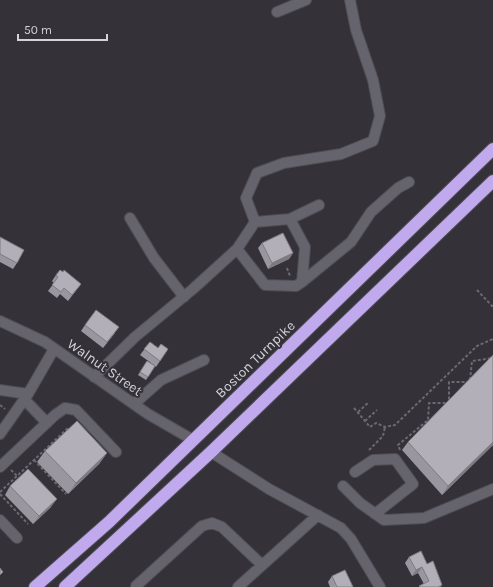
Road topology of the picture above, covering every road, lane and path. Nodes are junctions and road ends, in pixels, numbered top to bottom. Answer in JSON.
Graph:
{"nodes":[{"id":1,"x":306,"y":0,"type":"edge"},
{"id":2,"x":350,"y":0,"type":"edge"},
{"id":3,"x":277,"y":12,"type":"dead end"},
{"id":4,"x":493,"y":149,"type":"edge"},
{"id":5,"x":493,"y":180,"type":"edge"},
{"id":6,"x":409,"y":182,"type":"dead end"},
{"id":7,"x":319,"y":205,"type":"dead end"},
{"id":8,"x":130,"y":218,"type":"dead end"},
{"id":9,"x":290,"y":219,"type":"junction"},
{"id":10,"x":255,"y":222,"type":"junction"},
{"id":11,"x":237,"y":249,"type":"junction"},
{"id":12,"x":302,"y":282,"type":"junction"},
{"id":13,"x":476,"y":290,"type":"dead end"},
{"id":14,"x":184,"y":297,"type":"junction"},
{"id":15,"x":493,"y":307,"type":"edge"},
{"id":16,"x":0,"y":321,"type":"edge"},
{"id":17,"x":493,"y":339,"type":"edge"},
{"id":18,"x":54,"y":349,"type":"junction"},
{"id":19,"x":467,"y":356,"type":"junction"},
{"id":20,"x":493,"y":358,"type":"edge"},
{"id":21,"x":204,"y":360,"type":"dead end"},
{"id":22,"x":472,"y":361,"type":"junction"},
{"id":23,"x":94,"y":377,"type":"junction"},
{"id":24,"x":444,"y":378,"type":"junction"},
{"id":25,"x":449,"y":382,"type":"junction"},
{"id":26,"x":0,"y":390,"type":"edge"},
{"id":27,"x":26,"y":397,"type":"junction"},
{"id":28,"x":424,"y":398,"type":"junction"},
{"id":29,"x":369,"y":402,"type":"dead end"},
{"id":30,"x":429,"y":403,"type":"junction"},
{"id":31,"x":134,"y":404,"type":"junction"},
{"id":32,"x":354,"y":408,"type":"dead end"},
{"id":33,"x":377,"y":410,"type":"dead end"},
{"id":34,"x":358,"y":412,"type":"junction"},
{"id":35,"x":365,"y":421,"type":"junction"},
{"id":36,"x":47,"y":423,"type":"junction"},
{"id":37,"x":385,"y":427,"type":"junction"},
{"id":38,"x":72,"y":433,"type":"edge"},
{"id":39,"x":0,"y":434,"type":"edge"},
{"id":40,"x":193,"y":440,"type":"junction"},
{"id":41,"x":395,"y":451,"type":"dead end"},
{"id":42,"x":116,"y":452,"type":"dead end"},
{"id":43,"x":211,"y":452,"type":"junction"},
{"id":44,"x":371,"y":452,"type":"dead end"},
{"id":45,"x":34,"y":460,"type":"junction"},
{"id":46,"x":0,"y":468,"type":"edge"},
{"id":47,"x":25,"y":468,"type":"junction"},
{"id":48,"x":355,"y":472,"type":"dead end"},
{"id":49,"x":28,"y":473,"type":"edge"},
{"id":50,"x":343,"y":486,"type":"dead end"},
{"id":51,"x":493,"y":489,"type":"edge"},
{"id":52,"x":0,"y":493,"type":"edge"},
{"id":53,"x":66,"y":494,"type":"dead end"},
{"id":54,"x":375,"y":514,"type":"junction"},
{"id":55,"x":318,"y":515,"type":"junction"},
{"id":56,"x":0,"y":520,"type":"edge"},
{"id":57,"x":28,"y":524,"type":"dead end"},
{"id":58,"x":17,"y":538,"type":"dead end"},
{"id":59,"x":262,"y":565,"type":"junction"},
{"id":60,"x":35,"y":587,"type":"edge"},
{"id":61,"x":66,"y":587,"type":"edge"},
{"id":62,"x":136,"y":587,"type":"edge"},
{"id":63,"x":238,"y":587,"type":"edge"},
{"id":64,"x":380,"y":587,"type":"edge"}],
"edges":[{"from":1,"to":3,"type":"street"},
{"from":2,"to":10,"type":"street"},
{"from":4,"to":40,"type":"highway","name":"Boston Turnpike"},
{"from":5,"to":43,"type":"highway"},
{"from":6,"to":12,"type":"street"},
{"from":7,"to":9,"type":"street"},
{"from":8,"to":14,"type":"street"},
{"from":9,"to":10,"type":"street"},
{"from":9,"to":12,"type":"street"},
{"from":10,"to":11,"type":"street"},
{"from":11,"to":12,"type":"street"},
{"from":11,"to":14,"type":"street"},
{"from":13,"to":15,"type":"path"},
{"from":14,"to":23,"type":"street"},
{"from":16,"to":18,"type":"street","name":"Walnut Street"},
{"from":17,"to":19,"type":"path"},
{"from":18,"to":23,"type":"street","name":"Walnut Street"},
{"from":18,"to":27,"type":"street"},
{"from":19,"to":22,"type":"path"},
{"from":19,"to":24,"type":"path"},
{"from":20,"to":22,"type":"path"},
{"from":21,"to":31,"type":"street"},
{"from":22,"to":25,"type":"path"},
{"from":23,"to":31,"type":"street","name":"Walnut Street"},
{"from":24,"to":25,"type":"path"},
{"from":24,"to":28,"type":"path"},
{"from":25,"to":30,"type":"path"},
{"from":26,"to":27,"type":"street"},
{"from":27,"to":36,"type":"street"},
{"from":27,"to":39,"type":"street"},
{"from":28,"to":30,"type":"path"},
{"from":28,"to":37,"type":"path"},
{"from":29,"to":34,"type":"path"},
{"from":30,"to":41,"type":"path"},
{"from":31,"to":40,"type":"street","name":"Walnut Street"},
{"from":32,"to":34,"type":"path"},
{"from":33,"to":35,"type":"path"},
{"from":34,"to":35,"type":"path"},
{"from":35,"to":37,"type":"path"},
{"from":36,"to":42,"type":"street"},
{"from":36,"to":46,"type":"street"},
{"from":37,"to":44,"type":"path"},
{"from":38,"to":45,"type":"path"},
{"from":40,"to":60,"type":"highway","name":"Boston Turnpike"},
{"from":43,"to":55,"type":"street"},
{"from":43,"to":61,"type":"highway"},
{"from":45,"to":47,"type":"path"},
{"from":45,"to":53,"type":"path"},
{"from":47,"to":49,"type":"path"},
{"from":47,"to":52,"type":"path"},
{"from":48,"to":54,"type":"street"},
{"from":50,"to":54,"type":"street"},
{"from":51,"to":54,"type":"street"},
{"from":52,"to":57,"type":"path"},
{"from":55,"to":59,"type":"street"},
{"from":55,"to":64,"type":"street"},
{"from":56,"to":58,"type":"street"},
{"from":59,"to":62,"type":"street"},
{"from":59,"to":63,"type":"street"}]}
